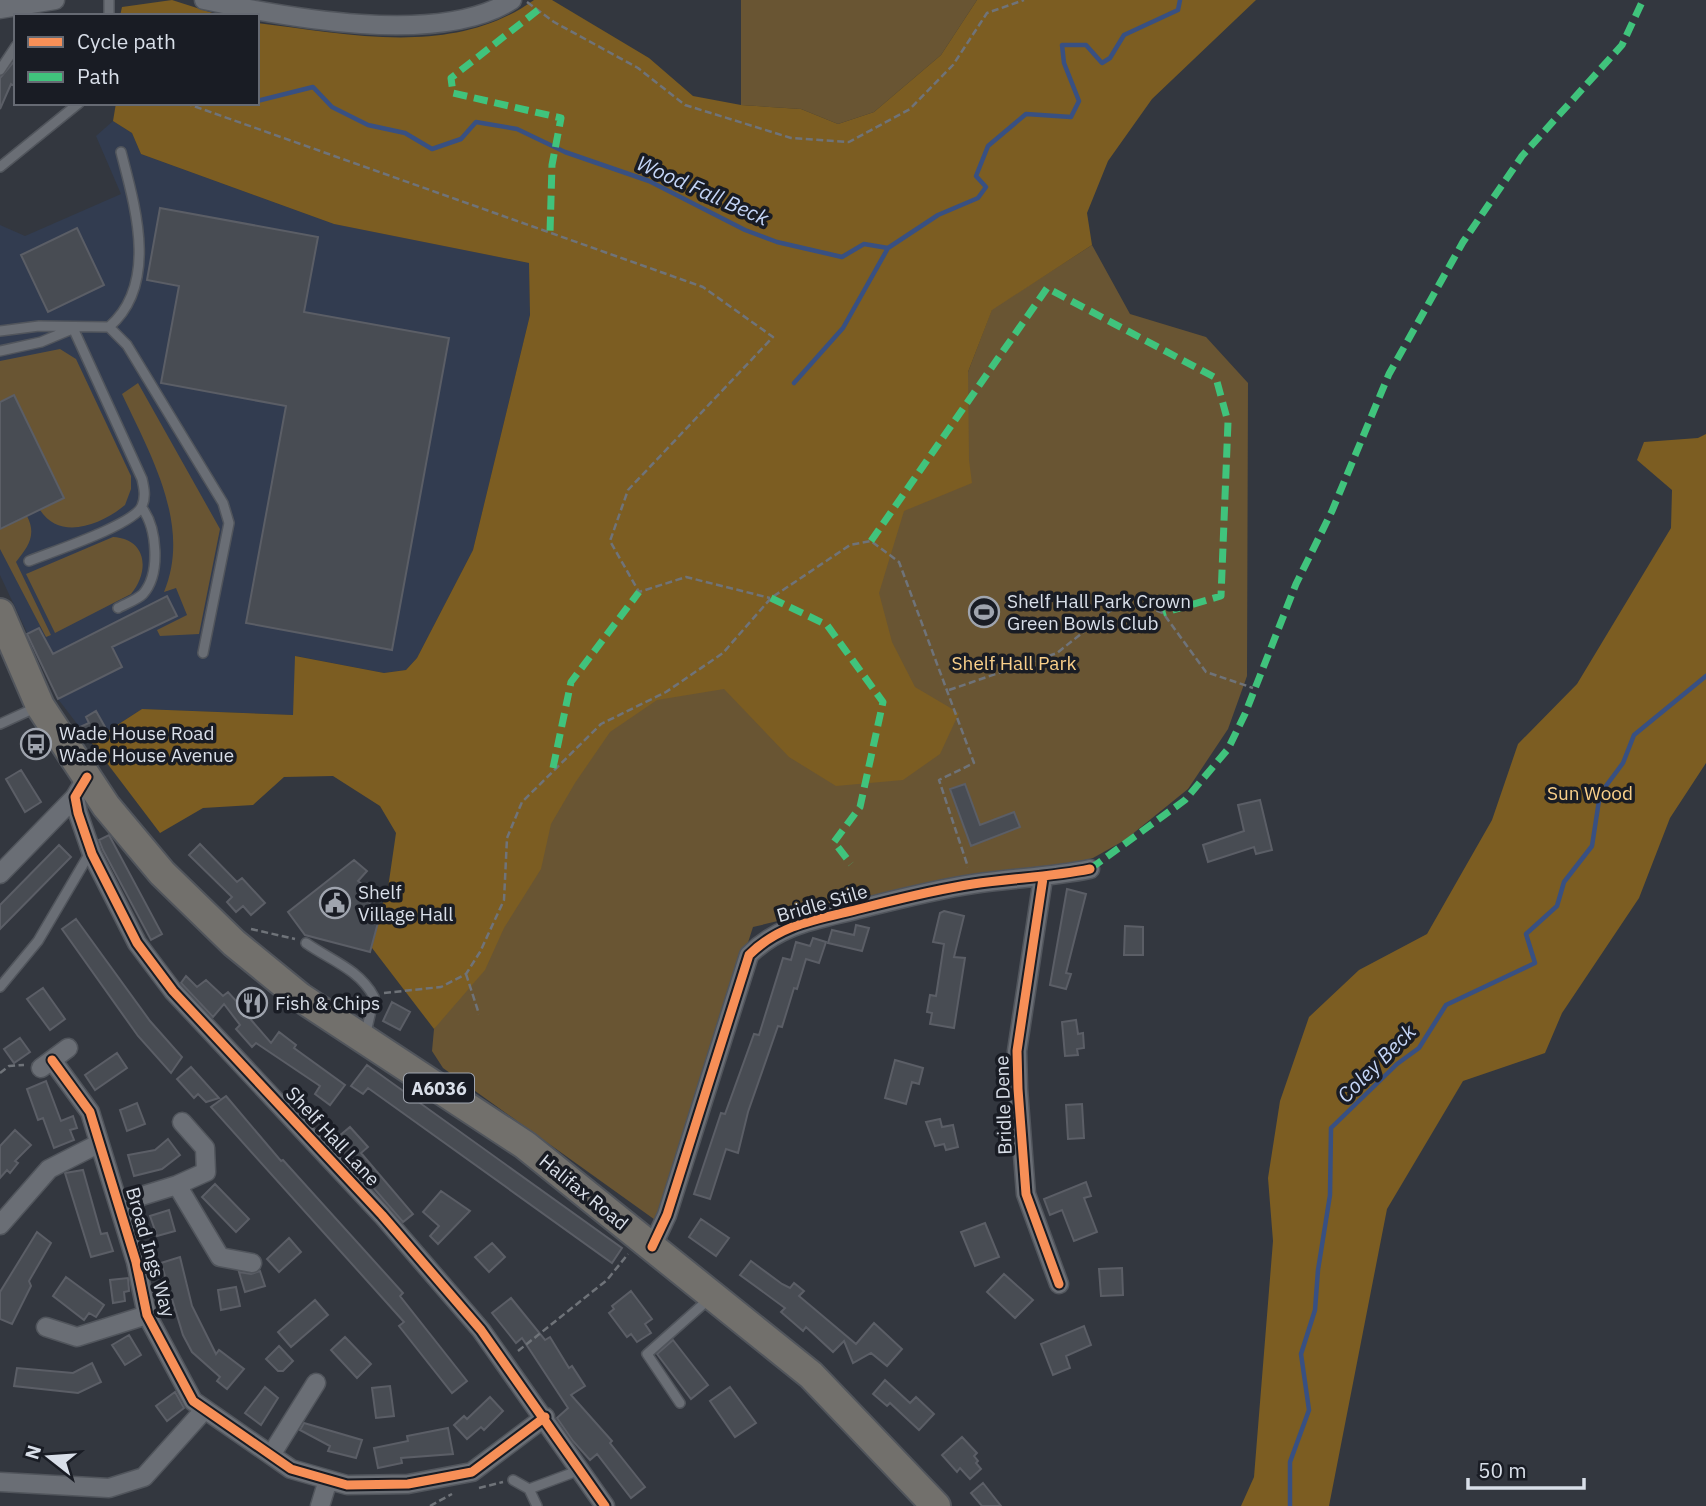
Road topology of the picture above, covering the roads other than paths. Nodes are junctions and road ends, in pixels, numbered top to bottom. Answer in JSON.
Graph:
{"nodes":[{"id":1,"x":204,"y":0,"type":"edge"},
{"id":2,"x":512,"y":0,"type":"edge"},
{"id":3,"x":45,"y":6,"type":"edge"},
{"id":4,"x":0,"y":9,"type":"edge"},
{"id":5,"x":14,"y":49,"type":"edge"},
{"id":6,"x":0,"y":70,"type":"edge"},
{"id":7,"x":77,"y":105,"type":"edge"},
{"id":8,"x":121,"y":152,"type":"dead end"},
{"id":9,"x":0,"y":167,"type":"edge"},
{"id":10,"x":109,"y":327,"type":"junction"},
{"id":11,"x":73,"y":328,"type":"junction"},
{"id":12,"x":0,"y":331,"type":"edge"},
{"id":13,"x":0,"y":351,"type":"edge"},
{"id":14,"x":142,"y":508,"type":"junction"},
{"id":15,"x":29,"y":561,"type":"dead end"},
{"id":16,"x":118,"y":608,"type":"dead end"},
{"id":17,"x":0,"y":613,"type":"edge"},
{"id":18,"x":203,"y":653,"type":"dead end"},
{"id":19,"x":40,"y":706,"type":"junction"},
{"id":20,"x":0,"y":724,"type":"edge"},
{"id":21,"x":81,"y":787,"type":"junction"},
{"id":22,"x":91,"y":851,"type":"junction"},
{"id":23,"x":1090,"y":869,"type":"dead end"},
{"id":24,"x":0,"y":874,"type":"edge"},
{"id":25,"x":1043,"y":878,"type":"junction"},
{"id":26,"x":306,"y":943,"type":"road end"},
{"id":27,"x":0,"y":987,"type":"edge"},
{"id":28,"x":364,"y":1039,"type":"junction"},
{"id":29,"x":68,"y":1048,"type":"dead end"},
{"id":30,"x":182,"y":1122,"type":"dead end"},
{"id":31,"x":98,"y":1144,"type":"junction"},
{"id":32,"x":177,"y":1185,"type":"junction"},
{"id":33,"x":119,"y":1203,"type":"junction"},
{"id":34,"x":0,"y":1226,"type":"edge"},
{"id":35,"x":647,"y":1243,"type":"junction"},
{"id":36,"x":252,"y":1263,"type":"dead end"},
{"id":37,"x":1059,"y":1284,"type":"dead end"},
{"id":38,"x":713,"y":1296,"type":"junction"},
{"id":39,"x":147,"y":1315,"type":"junction"},
{"id":40,"x":46,"y":1327,"type":"dead end"},
{"id":41,"x":316,"y":1383,"type":"dead end"},
{"id":42,"x":680,"y":1404,"type":"dead end"},
{"id":43,"x":205,"y":1409,"type":"junction"},
{"id":44,"x":545,"y":1417,"type":"junction"},
{"id":45,"x":271,"y":1455,"type":"junction"},
{"id":46,"x":580,"y":1470,"type":"junction"},
{"id":47,"x":513,"y":1479,"type":"dead end"},
{"id":48,"x":328,"y":1480,"type":"junction"},
{"id":49,"x":0,"y":1482,"type":"edge"},
{"id":50,"x":529,"y":1489,"type":"junction"},
{"id":51,"x":320,"y":1506,"type":"edge"},
{"id":52,"x":537,"y":1506,"type":"edge"},
{"id":53,"x":604,"y":1506,"type":"edge"},
{"id":54,"x":936,"y":1506,"type":"edge"}],
"edges":[{"from":1,"to":2,"type":"street"},
{"from":3,"to":4,"type":"street"},
{"from":5,"to":6,"type":"lane"},
{"from":7,"to":9,"type":"lane"},
{"from":8,"to":10,"type":"lane"},
{"from":10,"to":11,"type":"lane"},
{"from":10,"to":18,"type":"lane"},
{"from":11,"to":12,"type":"lane"},
{"from":11,"to":13,"type":"lane"},
{"from":11,"to":14,"type":"lane"},
{"from":14,"to":15,"type":"lane"},
{"from":14,"to":16,"type":"lane"},
{"from":17,"to":19,"type":"highway","number":"A6036"},
{"from":19,"to":20,"type":"lane"},
{"from":19,"to":21,"type":"highway","number":"A6036"},
{"from":21,"to":22,"type":"street","name":"Shelf Hall Lane"},
{"from":21,"to":24,"type":"street"},
{"from":21,"to":28,"type":"highway","name":"Halifax Road","number":"A6036"},
{"from":22,"to":27,"type":"lane"},
{"from":22,"to":44,"type":"street","name":"Shelf Hall Lane"},
{"from":23,"to":25,"type":"street","name":"Bridle Stile"},
{"from":25,"to":35,"type":"street","name":"Bridle Stile"},
{"from":25,"to":37,"type":"street","name":"Bridle Dene"},
{"from":26,"to":28,"type":"lane"},
{"from":28,"to":35,"type":"highway","name":"Halifax Road","number":"A6036"},
{"from":29,"to":31,"type":"street","name":"Broad Ings Way"},
{"from":30,"to":32,"type":"street"},
{"from":31,"to":33,"type":"street","name":"Broad Ings Way"},
{"from":31,"to":34,"type":"street"},
{"from":32,"to":33,"type":"street"},
{"from":32,"to":36,"type":"street"},
{"from":33,"to":39,"type":"street","name":"Broad Ings Way"},
{"from":35,"to":38,"type":"highway","name":"Halifax Road","number":"A6036"},
{"from":38,"to":42,"type":"lane"},
{"from":38,"to":54,"type":"highway","name":"Halifax Road","number":"A6036"},
{"from":39,"to":40,"type":"street"},
{"from":39,"to":43,"type":"street","name":"Broad Ings Way"},
{"from":41,"to":45,"type":"street"},
{"from":43,"to":45,"type":"street","name":"Broad Ings Way"},
{"from":43,"to":49,"type":"street"},
{"from":44,"to":46,"type":"street","name":"Shelf Hall Lane"},
{"from":44,"to":48,"type":"street","name":"Broad Ings Way"},
{"from":45,"to":48,"type":"street","name":"Broad Ings Way"},
{"from":46,"to":50,"type":"lane"},
{"from":46,"to":53,"type":"street","name":"Shelf Hall Lane"},
{"from":47,"to":50,"type":"lane"},
{"from":48,"to":51,"type":"street"},
{"from":50,"to":52,"type":"lane"}]}
